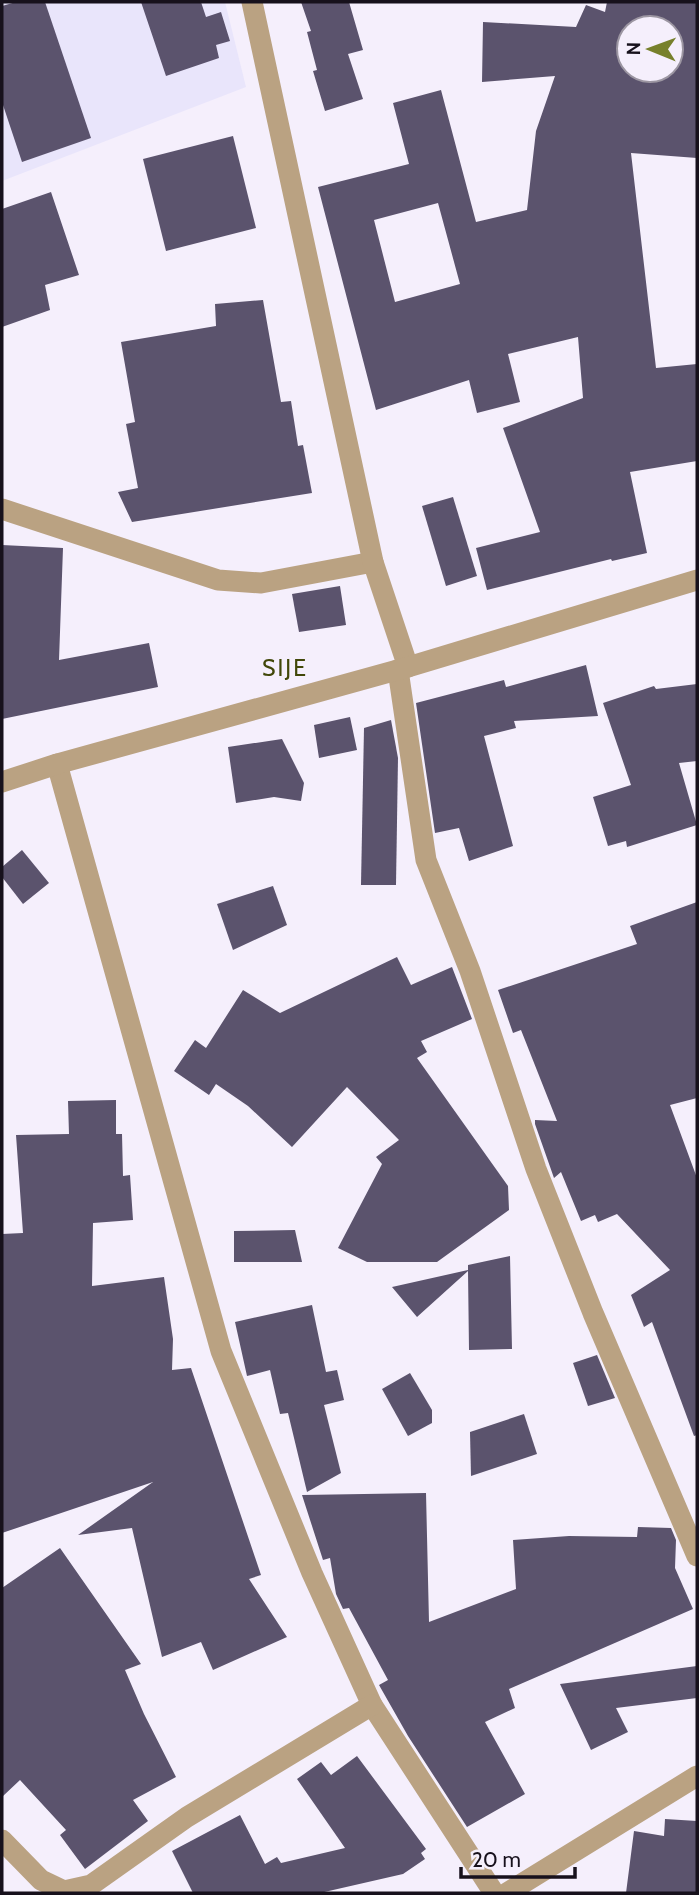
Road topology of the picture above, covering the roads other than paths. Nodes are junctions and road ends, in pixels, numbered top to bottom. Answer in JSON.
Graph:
{"nodes":[{"id":1,"x":252,"y":2,"type":"edge"},
{"id":2,"x":2,"y":509,"type":"edge"},
{"id":3,"x":373,"y":562,"type":"junction"},
{"id":4,"x":697,"y":580,"type":"edge"},
{"id":5,"x":403,"y":668,"type":"junction"},
{"id":6,"x":57,"y":764,"type":"junction"},
{"id":7,"x":2,"y":782,"type":"edge"},
{"id":8,"x":697,"y":1556,"type":"edge"},
{"id":9,"x":372,"y":1705,"type":"junction"},
{"id":10,"x":697,"y":1776,"type":"edge"},
{"id":11,"x":2,"y":1840,"type":"edge"},
{"id":12,"x":494,"y":1893,"type":"edge"},
{"id":13,"x":507,"y":1893,"type":"edge"}],
"edges":[{"from":1,"to":3,"type":"street"},
{"from":2,"to":3,"type":"street"},
{"from":3,"to":5,"type":"street"},
{"from":4,"to":5,"type":"street"},
{"from":5,"to":6,"type":"street"},
{"from":5,"to":8,"type":"street"},
{"from":6,"to":7,"type":"street"},
{"from":6,"to":9,"type":"street"},
{"from":9,"to":11,"type":"street"},
{"from":9,"to":12,"type":"street"},
{"from":10,"to":13,"type":"street"}]}
